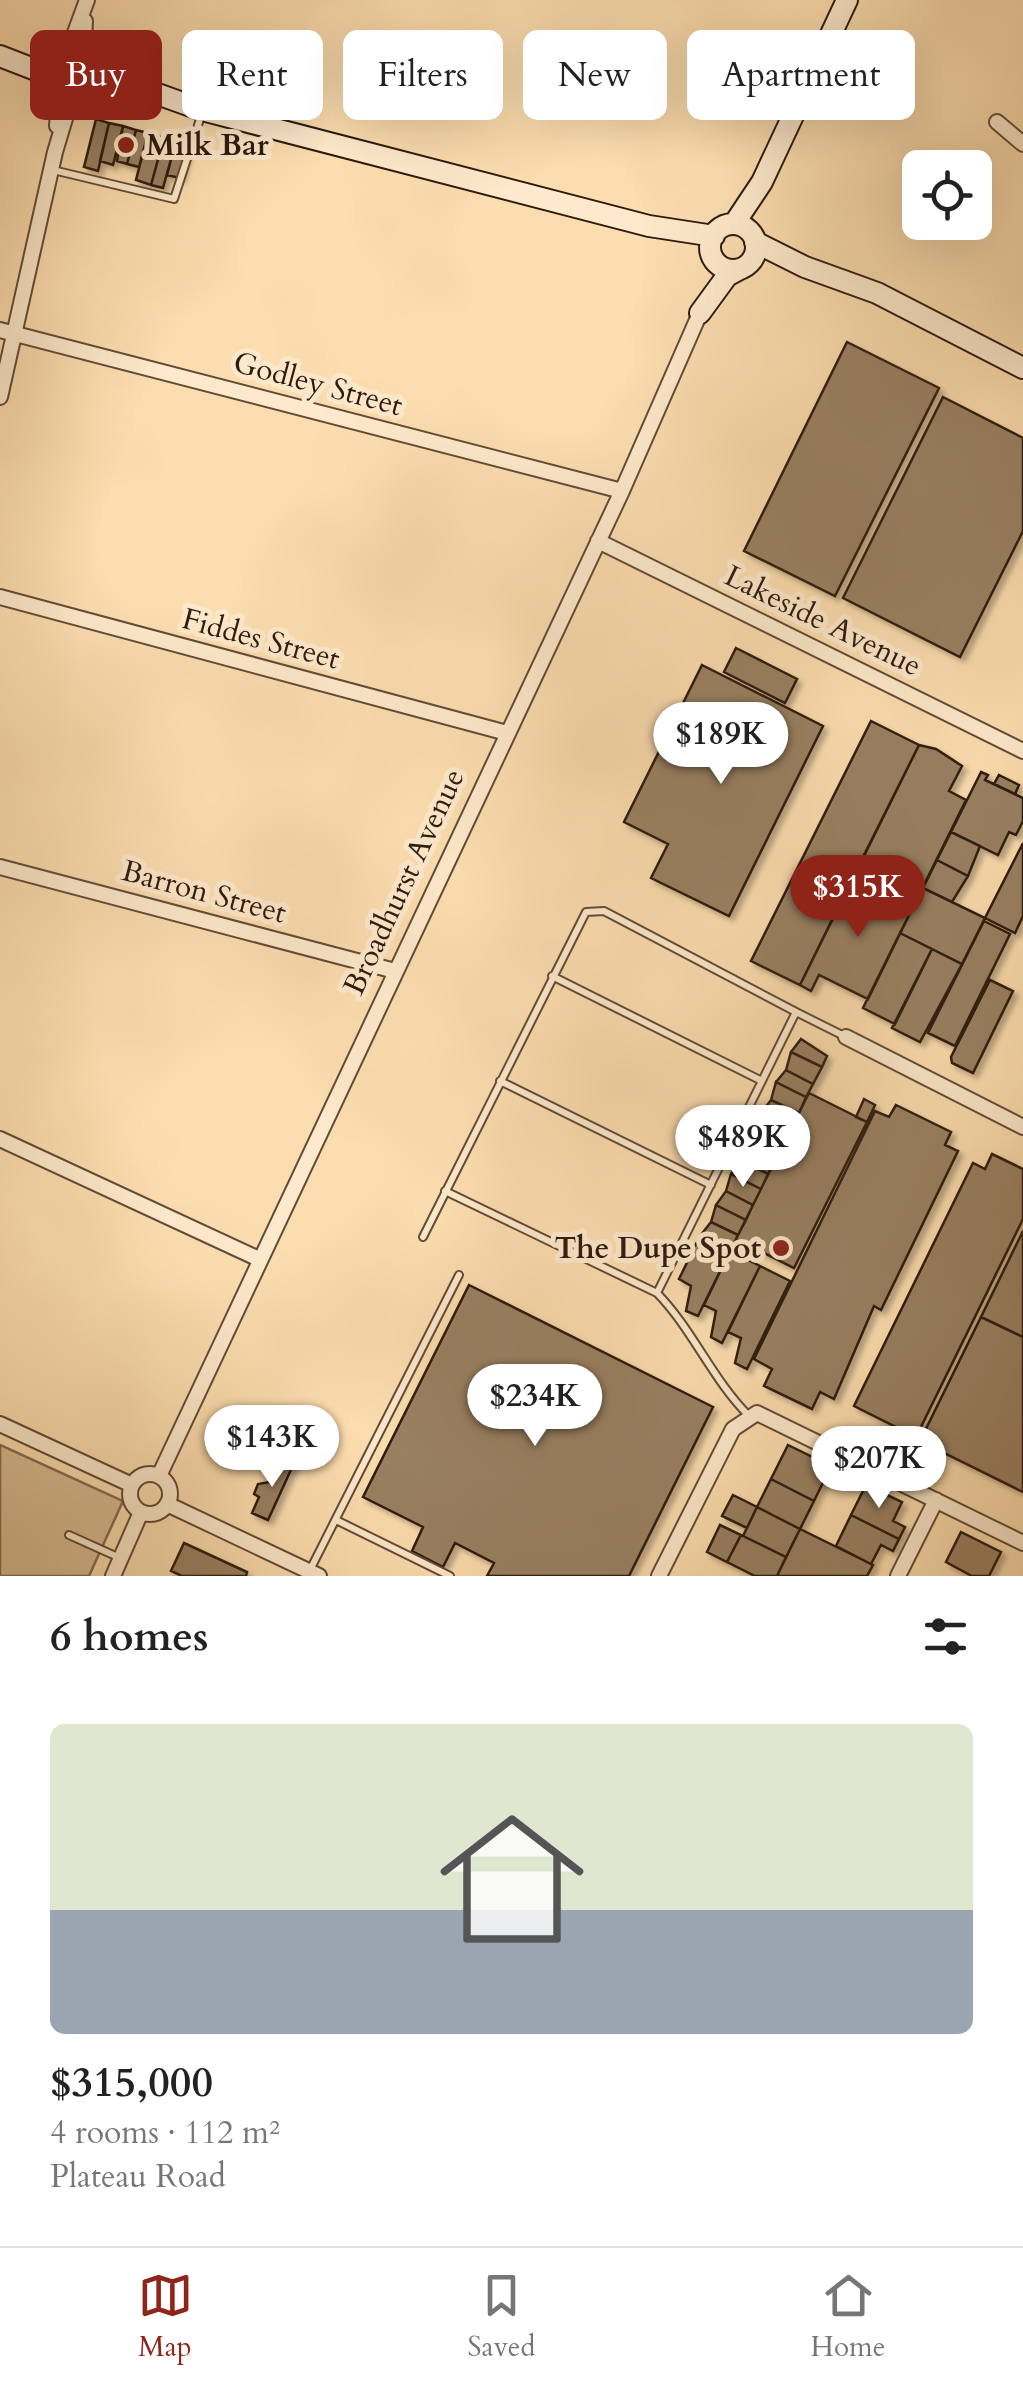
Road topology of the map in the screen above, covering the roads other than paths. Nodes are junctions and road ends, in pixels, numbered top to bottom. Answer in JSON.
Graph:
{"nodes":[{"id":1,"x":847,"y":0,"type":"edge"},
{"id":2,"x":62,"y":120,"type":"edge"},
{"id":3,"x":199,"y":120,"type":"edge"},
{"id":4,"x":241,"y":120,"type":"edge"},
{"id":5,"x":997,"y":122,"type":"dead end"},
{"id":6,"x":1023,"y":144,"type":"edge"},
{"id":7,"x":51,"y":169,"type":"junction"},
{"id":8,"x":746,"y":246,"type":"junction"},
{"id":9,"x":713,"y":250,"type":"junction"},
{"id":10,"x":700,"y":313,"type":"junction"},
{"id":11,"x":7,"y":331,"type":"edge"},
{"id":12,"x":1023,"y":368,"type":"edge"},
{"id":13,"x":0,"y":396,"type":"edge"},
{"id":14,"x":622,"y":492,"type":"junction"},
{"id":15,"x":598,"y":540,"type":"junction"},
{"id":16,"x":0,"y":597,"type":"edge"},
{"id":17,"x":507,"y":733,"type":"junction"},
{"id":18,"x":1023,"y":751,"type":"edge"},
{"id":19,"x":0,"y":867,"type":"edge"},
{"id":20,"x":395,"y":971,"type":"junction"},
{"id":21,"x":552,"y":976,"type":"junction"},
{"id":22,"x":796,"y":1012,"type":"junction"},
{"id":23,"x":846,"y":1037,"type":"joint"},
{"id":24,"x":500,"y":1081,"type":"junction"},
{"id":25,"x":762,"y":1081,"type":"junction"},
{"id":26,"x":1023,"y":1127,"type":"edge"},
{"id":27,"x":0,"y":1140,"type":"edge"},
{"id":28,"x":711,"y":1185,"type":"junction"},
{"id":29,"x":446,"y":1192,"type":"junction"},
{"id":30,"x":423,"y":1237,"type":"dead end"},
{"id":31,"x":259,"y":1259,"type":"junction"},
{"id":32,"x":460,"y":1275,"type":"dead end"},
{"id":33,"x":657,"y":1294,"type":"junction"},
{"id":34,"x":749,"y":1416,"type":"junction"},
{"id":35,"x":0,"y":1424,"type":"edge"},
{"id":36,"x":159,"y":1476,"type":"junction"},
{"id":37,"x":132,"y":1484,"type":"junction"},
{"id":38,"x":936,"y":1500,"type":"junction"},
{"id":39,"x":168,"y":1504,"type":"junction"},
{"id":40,"x":141,"y":1512,"type":"junction"},
{"id":41,"x":336,"y":1520,"type":"junction"},
{"id":42,"x":69,"y":1534,"type":"dead end"},
{"id":43,"x":1023,"y":1543,"type":"edge"},
{"id":44,"x":121,"y":1558,"type":"junction"},
{"id":45,"x":314,"y":1574,"type":"edge"},
{"id":46,"x":112,"y":1576,"type":"edge"},
{"id":47,"x":450,"y":1576,"type":"edge"},
{"id":48,"x":658,"y":1576,"type":"edge"},
{"id":49,"x":898,"y":1576,"type":"edge"}],
"edges":[{"from":1,"to":8,"type":"street","name":"Broadhurst Avenue"},
{"from":2,"to":7,"type":"street"},
{"from":3,"to":7,"type":"lane"},
{"from":4,"to":9,"type":"street"},
{"from":5,"to":6,"type":"street"},
{"from":7,"to":11,"type":"street"},
{"from":8,"to":9,"type":"street"},
{"from":8,"to":9,"type":"street"},
{"from":8,"to":10,"type":"street","name":"Broadhurst Avenue"},
{"from":8,"to":12,"type":"street"},
{"from":9,"to":10,"type":"street","name":"Broadhurst Avenue"},
{"from":10,"to":14,"type":"street","name":"Broadhurst Avenue"},
{"from":11,"to":13,"type":"street"},
{"from":11,"to":14,"type":"street","name":"Godley Street"},
{"from":14,"to":15,"type":"street","name":"Broadhurst Avenue"},
{"from":15,"to":17,"type":"street","name":"Broadhurst Avenue"},
{"from":15,"to":18,"type":"street","name":"Lakeside Avenue"},
{"from":16,"to":17,"type":"street","name":"Fiddes Street"},
{"from":17,"to":20,"type":"street","name":"Broadhurst Avenue"},
{"from":19,"to":20,"type":"street","name":"Barron Street"},
{"from":20,"to":31,"type":"street","name":"Broadhurst Avenue"},
{"from":21,"to":22,"type":"lane"},
{"from":21,"to":24,"type":"lane"},
{"from":21,"to":25,"type":"lane"},
{"from":22,"to":23,"type":"lane"},
{"from":22,"to":25,"type":"lane"},
{"from":23,"to":26,"type":"street"},
{"from":24,"to":28,"type":"lane"},
{"from":24,"to":29,"type":"lane"},
{"from":25,"to":28,"type":"lane"},
{"from":27,"to":31,"type":"street"},
{"from":28,"to":33,"type":"lane"},
{"from":29,"to":30,"type":"lane"},
{"from":29,"to":33,"type":"lane"},
{"from":31,"to":36,"type":"street","name":"Broadhurst Avenue"},
{"from":32,"to":41,"type":"lane"},
{"from":33,"to":34,"type":"lane"},
{"from":34,"to":38,"type":"street"},
{"from":34,"to":48,"type":"street"},
{"from":35,"to":37,"type":"street"},
{"from":36,"to":37,"type":"street"},
{"from":36,"to":39,"type":"street"},
{"from":37,"to":40,"type":"street"},
{"from":38,"to":43,"type":"street"},
{"from":38,"to":49,"type":"street"},
{"from":39,"to":40,"type":"street"},
{"from":39,"to":45,"type":"street"},
{"from":40,"to":44,"type":"street"},
{"from":41,"to":45,"type":"lane"},
{"from":41,"to":47,"type":"lane"},
{"from":42,"to":44,"type":"lane"},
{"from":44,"to":46,"type":"street"}]}
